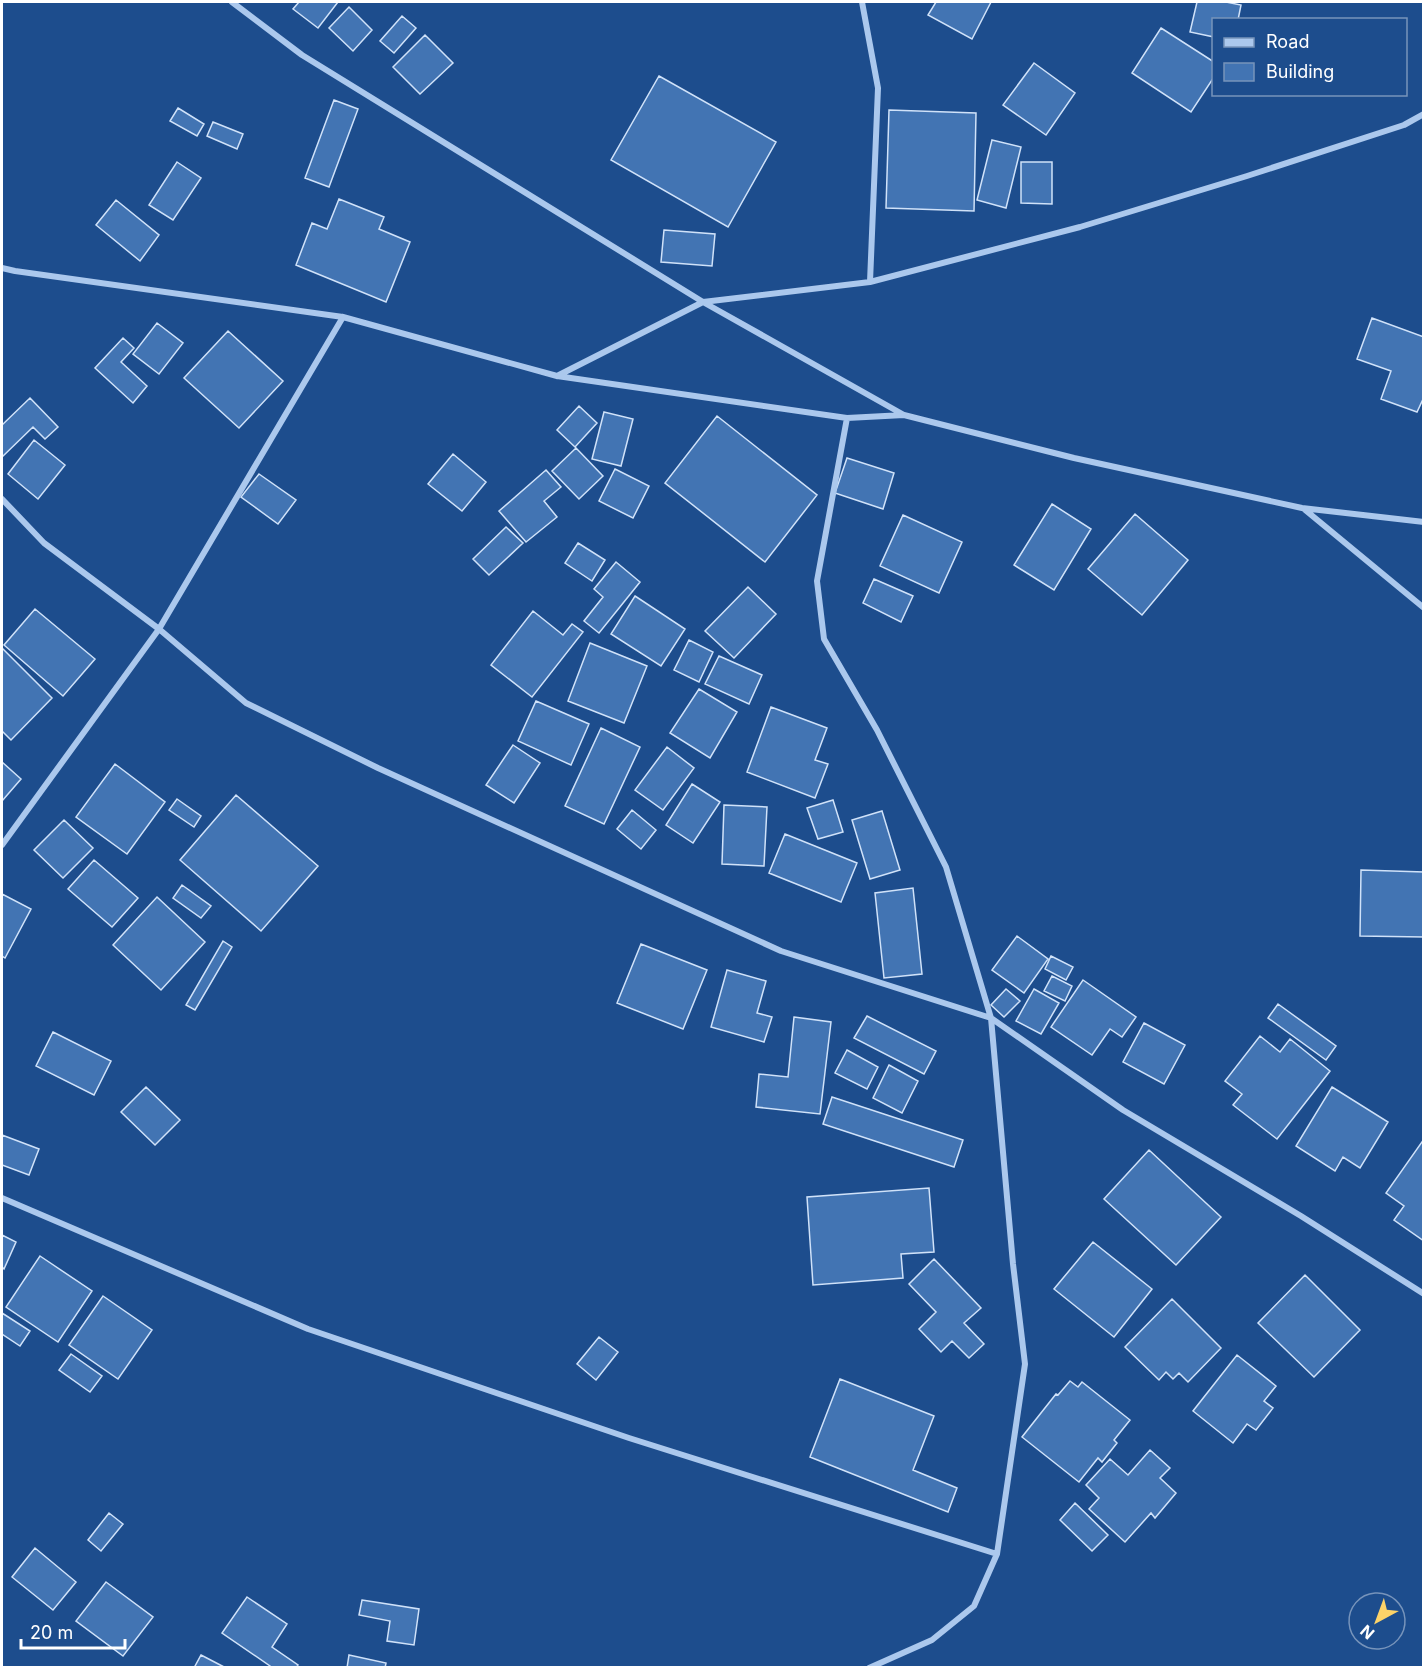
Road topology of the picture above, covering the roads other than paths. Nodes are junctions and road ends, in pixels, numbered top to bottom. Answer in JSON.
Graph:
{"nodes":[{"id":1,"x":232,"y":2,"type":"edge"},
{"id":2,"x":862,"y":2,"type":"edge"},
{"id":3,"x":1424,"y":114,"type":"edge"},
{"id":4,"x":2,"y":268,"type":"edge"},
{"id":5,"x":870,"y":282,"type":"junction"},
{"id":6,"x":703,"y":302,"type":"junction"},
{"id":7,"x":343,"y":317,"type":"junction"},
{"id":8,"x":557,"y":376,"type":"junction"},
{"id":9,"x":904,"y":415,"type":"junction"},
{"id":10,"x":847,"y":418,"type":"junction"},
{"id":11,"x":2,"y":499,"type":"edge"},
{"id":12,"x":1302,"y":508,"type":"junction"},
{"id":13,"x":1424,"y":522,"type":"edge"},
{"id":14,"x":1424,"y":608,"type":"edge"},
{"id":15,"x":159,"y":629,"type":"junction"},
{"id":16,"x":2,"y":845,"type":"edge"},
{"id":17,"x":991,"y":1018,"type":"junction"},
{"id":18,"x":2,"y":1198,"type":"edge"},
{"id":19,"x":1424,"y":1294,"type":"edge"},
{"id":20,"x":997,"y":1554,"type":"junction"},
{"id":21,"x":869,"y":1668,"type":"edge"}],
"edges":[{"from":1,"to":6,"type":"street"},
{"from":2,"to":5,"type":"street"},
{"from":3,"to":5,"type":"street"},
{"from":4,"to":7,"type":"street"},
{"from":5,"to":6,"type":"street"},
{"from":6,"to":8,"type":"street"},
{"from":6,"to":9,"type":"street"},
{"from":7,"to":8,"type":"street"},
{"from":7,"to":15,"type":"street"},
{"from":8,"to":10,"type":"street"},
{"from":9,"to":10,"type":"street"},
{"from":9,"to":12,"type":"street"},
{"from":10,"to":17,"type":"street"},
{"from":11,"to":15,"type":"street"},
{"from":12,"to":13,"type":"street"},
{"from":12,"to":14,"type":"street"},
{"from":15,"to":16,"type":"street"},
{"from":15,"to":17,"type":"street"},
{"from":17,"to":19,"type":"street"},
{"from":17,"to":20,"type":"street"},
{"from":18,"to":20,"type":"street"},
{"from":20,"to":21,"type":"street"}]}
